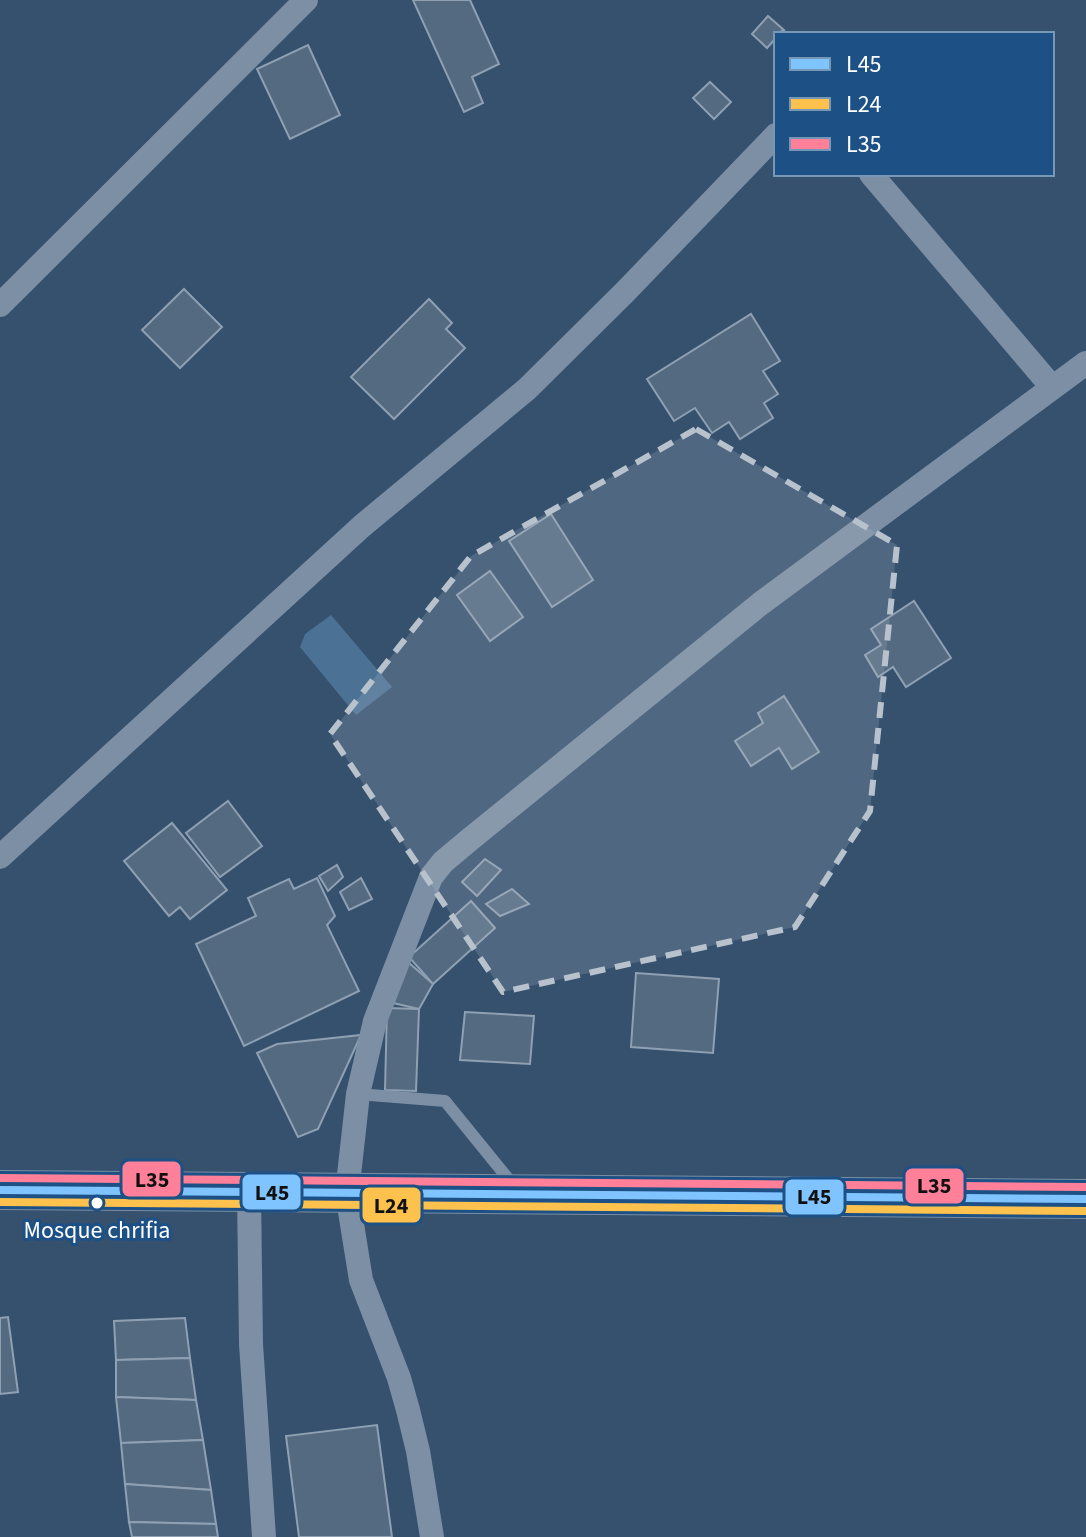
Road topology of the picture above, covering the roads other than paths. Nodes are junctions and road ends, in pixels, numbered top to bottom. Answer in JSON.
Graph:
{"nodes":[{"id":1,"x":306,"y":0,"type":"edge"},
{"id":2,"x":774,"y":137,"type":"edge"},
{"id":3,"x":873,"y":176,"type":"edge"},
{"id":4,"x":0,"y":305,"type":"edge"},
{"id":5,"x":1086,"y":363,"type":"edge"},
{"id":6,"x":1052,"y":387,"type":"junction"},
{"id":7,"x":0,"y":857,"type":"edge"},
{"id":8,"x":358,"y":1094,"type":"junction"},
{"id":9,"x":0,"y":1190,"type":"edge"},
{"id":10,"x":249,"y":1192,"type":"junction"},
{"id":11,"x":347,"y":1193,"type":"junction"},
{"id":12,"x":522,"y":1194,"type":"junction"},
{"id":13,"x":1086,"y":1199,"type":"edge"},
{"id":14,"x":264,"y":1537,"type":"edge"},
{"id":15,"x":432,"y":1537,"type":"edge"}],
"edges":[{"from":1,"to":4,"type":"street"},
{"from":2,"to":7,"type":"street"},
{"from":3,"to":6,"type":"street"},
{"from":5,"to":6,"type":"street"},
{"from":6,"to":8,"type":"street"},
{"from":8,"to":11,"type":"street"},
{"from":8,"to":12,"type":"lane"},
{"from":9,"to":10,"type":"main road"},
{"from":10,"to":11,"type":"main road"},
{"from":10,"to":14,"type":"street"},
{"from":11,"to":12,"type":"main road"},
{"from":11,"to":15,"type":"street"},
{"from":12,"to":13,"type":"main road"}]}
